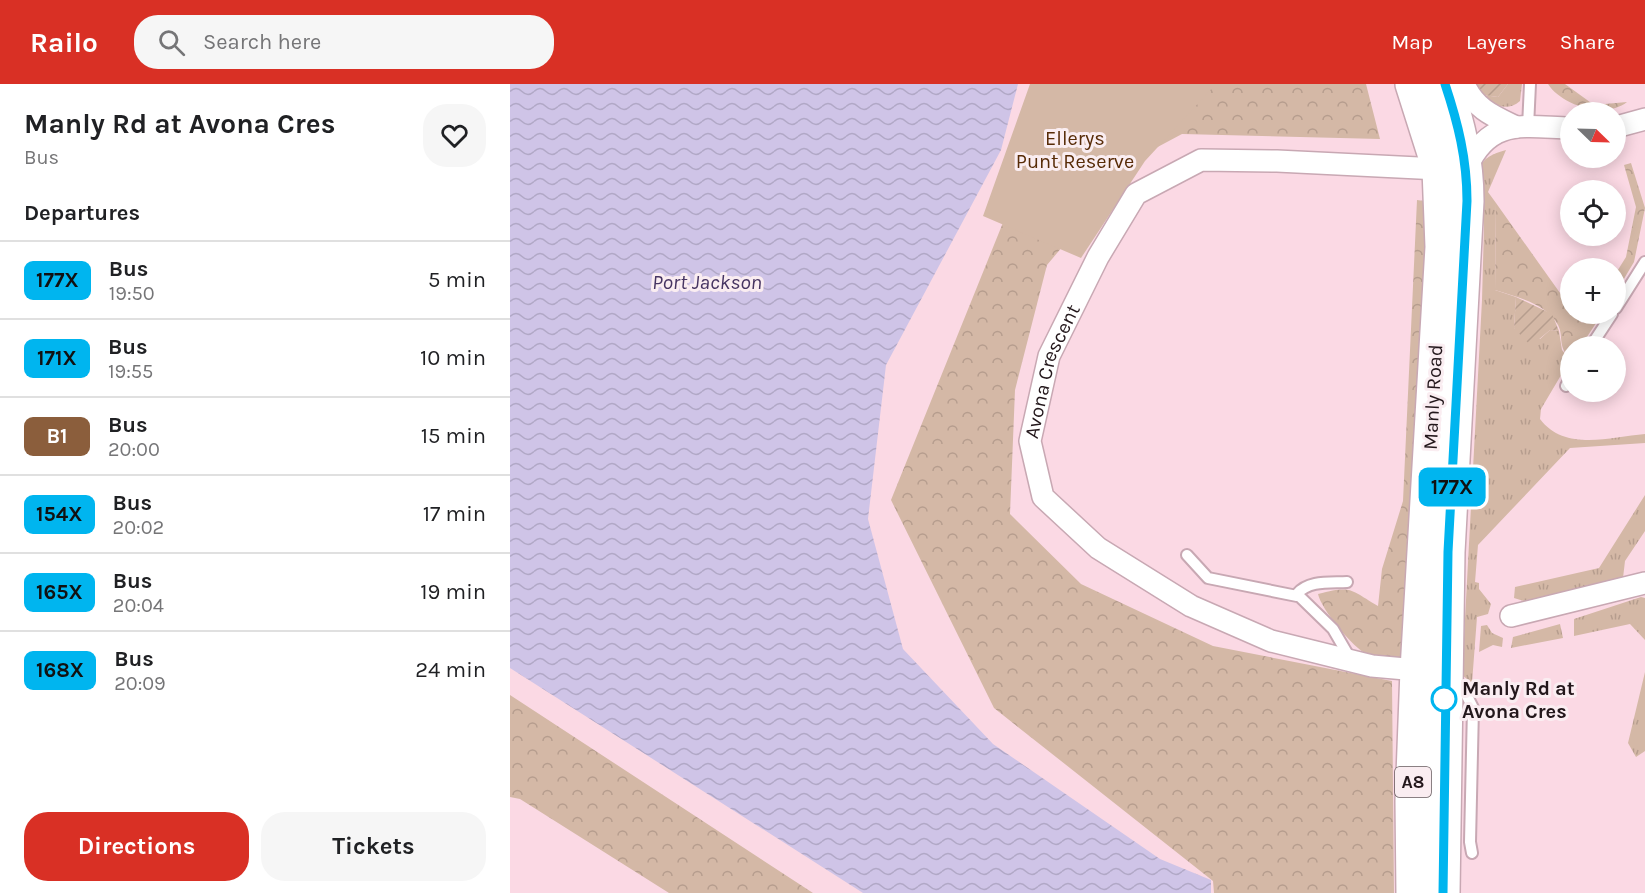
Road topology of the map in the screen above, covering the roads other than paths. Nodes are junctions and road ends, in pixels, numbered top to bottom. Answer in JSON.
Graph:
{"nodes":[{"id":1,"x":1412,"y":84,"type":"edge"},
{"id":2,"x":1445,"y":84,"type":"edge"},
{"id":3,"x":1464,"y":84,"type":"edge"},
{"id":4,"x":1530,"y":84,"type":"edge"},
{"id":5,"x":1644,"y":123,"type":"edge"},
{"id":6,"x":1626,"y":126,"type":"edge"},
{"id":7,"x":1522,"y":127,"type":"junction"},
{"id":8,"x":1560,"y":128,"type":"edge"},
{"id":9,"x":1453,"y":168,"type":"junction"},
{"id":10,"x":1645,"y":262,"type":"edge"},
{"id":11,"x":1626,"y":292,"type":"edge"},
{"id":12,"x":1188,"y":555,"type":"dead end"},
{"id":13,"x":1347,"y":582,"type":"dead end"},
{"id":14,"x":1645,"y":583,"type":"edge"},
{"id":15,"x":1297,"y":596,"type":"junction"},
{"id":16,"x":1512,"y":616,"type":"dead end"},
{"id":17,"x":1352,"y":661,"type":"junction"},
{"id":18,"x":1431,"y":671,"type":"junction"},
{"id":19,"x":1472,"y":853,"type":"dead end"},
{"id":20,"x":1413,"y":893,"type":"edge"},
{"id":21,"x":1443,"y":893,"type":"edge"}],
"edges":[{"from":1,"to":9,"type":"highway","name":"Manly Road","number":"A8"},
{"from":2,"to":9,"type":"highway","name":"Manly Road","number":"A8"},
{"from":3,"to":7,"type":"street"},
{"from":4,"to":7,"type":"lane"},
{"from":5,"to":6,"type":"street"},
{"from":7,"to":8,"type":"street"},
{"from":7,"to":9,"type":"street"},
{"from":9,"to":17,"type":"street","name":"Avona Crescent"},
{"from":9,"to":18,"type":"highway","name":"Manly Road","number":"A8"},
{"from":10,"to":11,"type":"lane"},
{"from":12,"to":15,"type":"lane"},
{"from":13,"to":15,"type":"lane"},
{"from":14,"to":16,"type":"street"},
{"from":15,"to":17,"type":"lane"},
{"from":17,"to":18,"type":"street","name":"Avona Crescent"},
{"from":18,"to":19,"type":"lane"},
{"from":18,"to":20,"type":"highway","name":"Manly Road","number":"A8"},
{"from":18,"to":21,"type":"highway","name":"Manly Road","number":"A8"}]}
